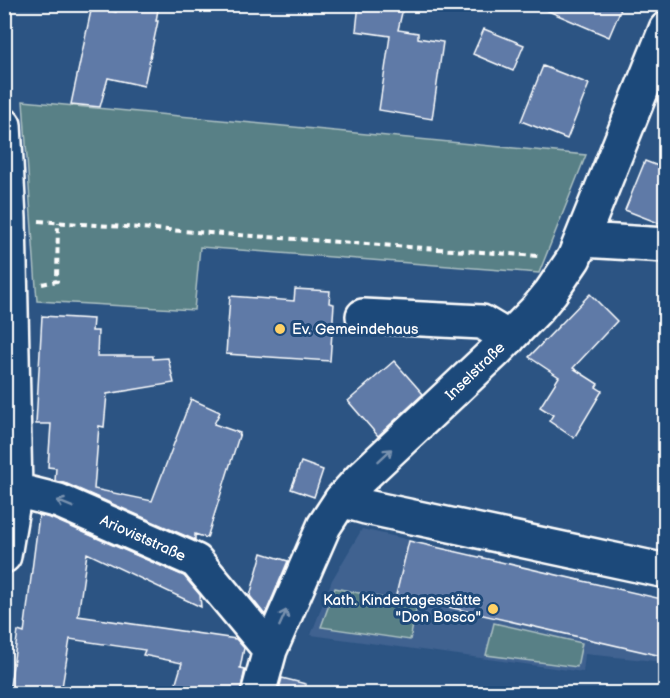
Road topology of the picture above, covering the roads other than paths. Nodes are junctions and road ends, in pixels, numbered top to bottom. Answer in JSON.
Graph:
{"nodes":[{"id":1,"x":666,"y":29,"type":"edge"},
{"id":2,"x":4,"y":125,"type":"edge"},
{"id":3,"x":666,"y":245,"type":"edge"},
{"id":4,"x":579,"y":249,"type":"junction"},
{"id":5,"x":363,"y":316,"type":"dead end"},
{"id":6,"x":502,"y":345,"type":"junction"},
{"id":7,"x":15,"y":490,"type":"junction"},
{"id":8,"x":341,"y":500,"type":"junction"},
{"id":9,"x":4,"y":556,"type":"edge"},
{"id":10,"x":666,"y":571,"type":"edge"},
{"id":11,"x":270,"y":650,"type":"junction"},
{"id":12,"x":258,"y":693,"type":"edge"}],
"edges":[{"from":1,"to":4,"type":"street","name":"Inselstraße"},
{"from":2,"to":7,"type":"street"},
{"from":3,"to":4,"type":"street"},
{"from":4,"to":6,"type":"street","name":"Inselstraße"},
{"from":5,"to":6,"type":"street"},
{"from":8,"to":6,"type":"street","name":"Inselstraße","one_way":true},
{"from":7,"to":9,"type":"street"},
{"from":11,"to":7,"type":"street","name":"Arioviststraße","one_way":true},
{"from":8,"to":10,"type":"street"},
{"from":11,"to":8,"type":"street","name":"Inselstraße","one_way":true},
{"from":11,"to":12,"type":"street","name":"Inselstraße"}]}
